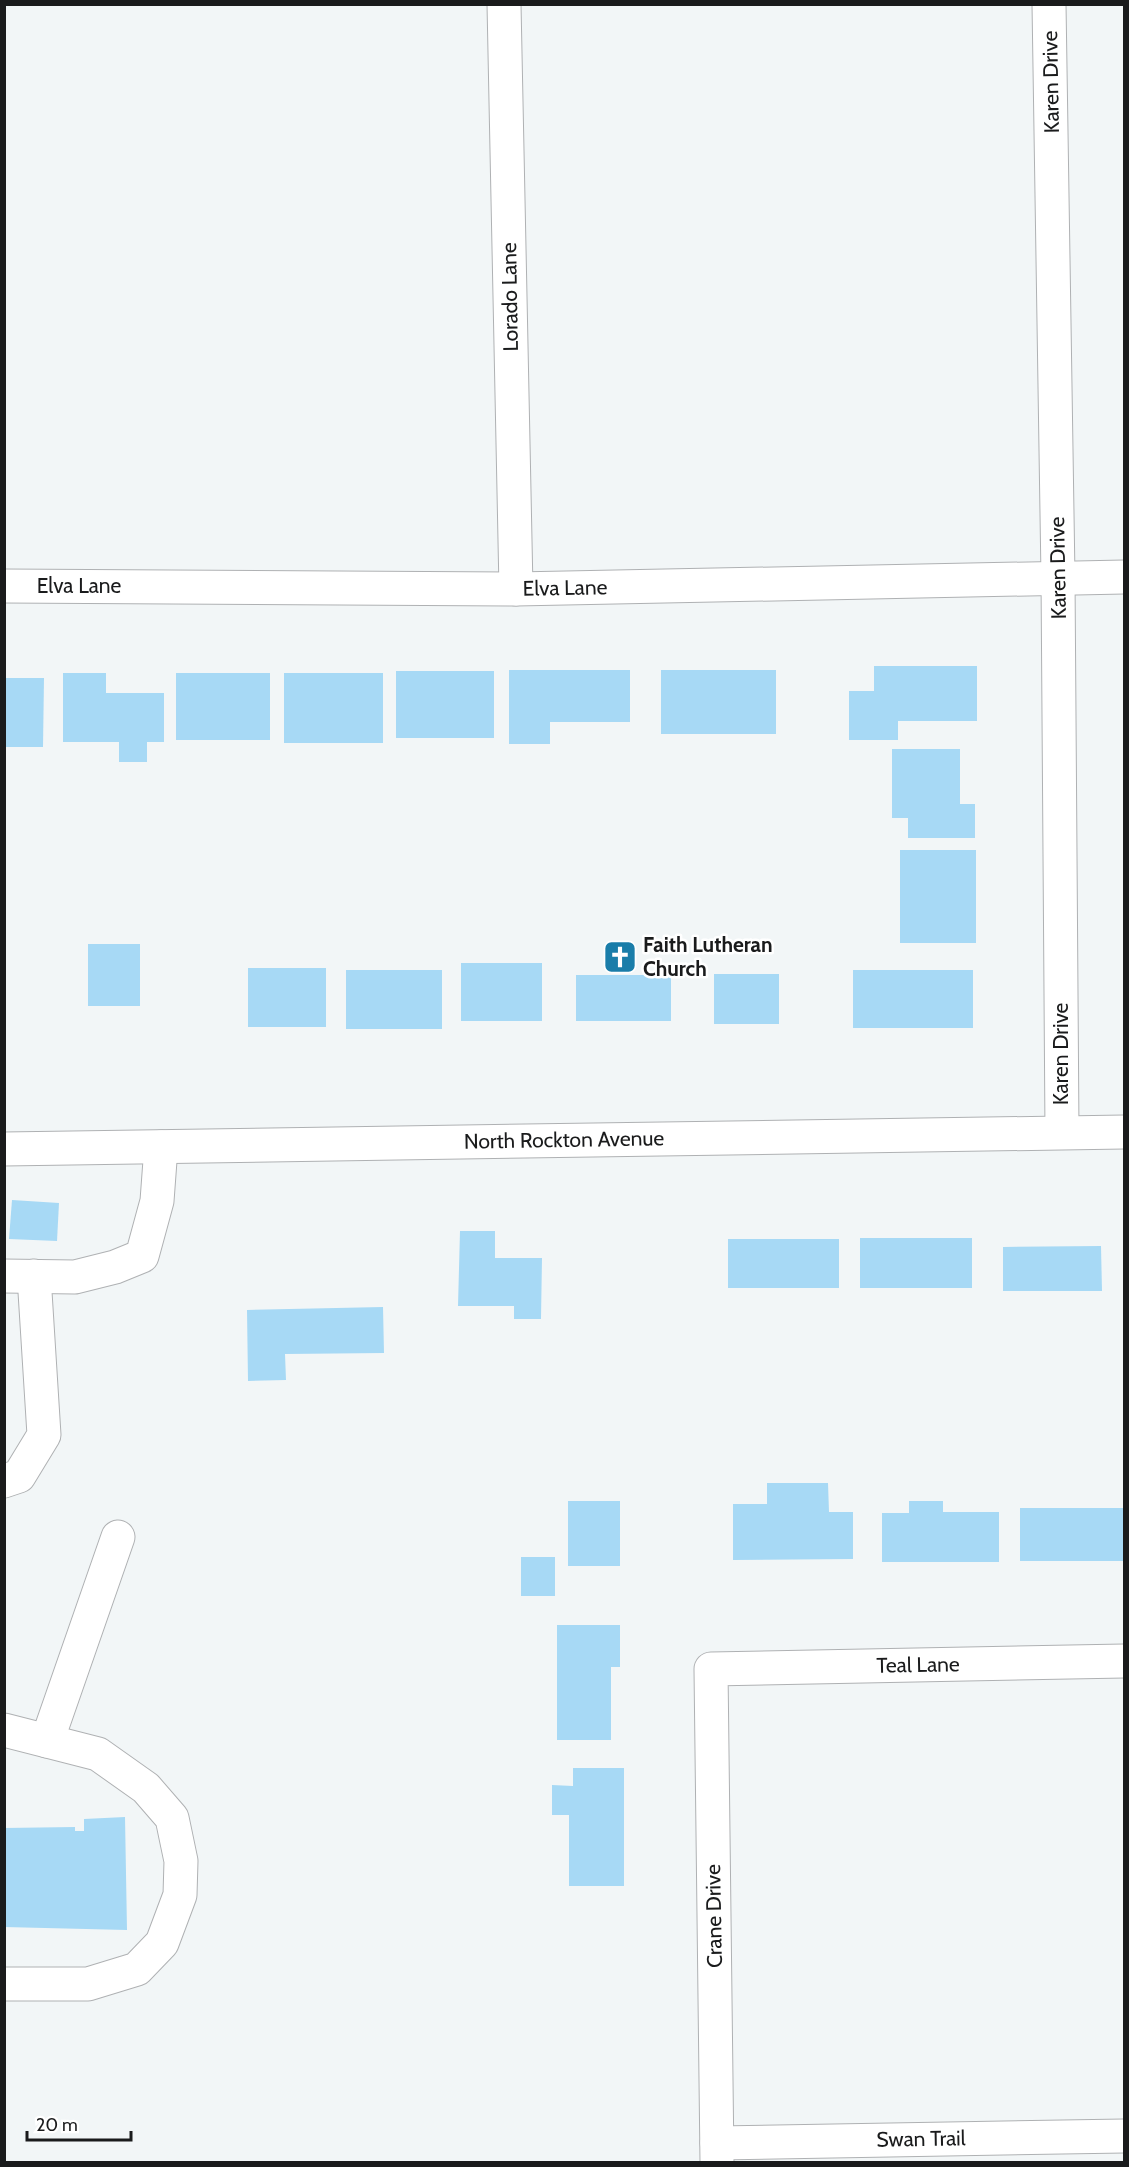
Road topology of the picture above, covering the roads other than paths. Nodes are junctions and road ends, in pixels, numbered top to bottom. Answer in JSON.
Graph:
{"nodes":[{"id":1,"x":504,"y":4,"type":"edge"},
{"id":2,"x":1049,"y":4,"type":"edge"},
{"id":3,"x":1058,"y":577,"type":"junction"},
{"id":4,"x":1125,"y":577,"type":"edge"},
{"id":5,"x":4,"y":586,"type":"edge"},
{"id":6,"x":516,"y":589,"type":"junction"},
{"id":7,"x":1062,"y":1132,"type":"junction"},
{"id":8,"x":1125,"y":1132,"type":"edge"},
{"id":9,"x":161,"y":1147,"type":"junction"},
{"id":10,"x":4,"y":1149,"type":"edge"},
{"id":11,"x":19,"y":1276,"type":"edge"},
{"id":12,"x":4,"y":1481,"type":"edge"},
{"id":13,"x":118,"y":1537,"type":"dead end"},
{"id":14,"x":1125,"y":1661,"type":"edge"},
{"id":15,"x":711,"y":1669,"type":"joint"},
{"id":16,"x":4,"y":1730,"type":"edge"},
{"id":17,"x":47,"y":1741,"type":"junction"},
{"id":18,"x":4,"y":1984,"type":"edge"},
{"id":19,"x":1125,"y":2136,"type":"edge"},
{"id":20,"x":717,"y":2153,"type":"edge"}],
"edges":[{"from":1,"to":6,"type":"street","name":"Lorado Lane"},
{"from":2,"to":3,"type":"street","name":"Karen Drive"},
{"from":3,"to":4,"type":"street","name":"Elva Lane"},
{"from":3,"to":6,"type":"street","name":"Elva Lane"},
{"from":3,"to":7,"type":"street","name":"Karen Drive"},
{"from":5,"to":6,"type":"street","name":"Elva Lane"},
{"from":7,"to":8,"type":"street","name":"North Rockton Avenue"},
{"from":7,"to":9,"type":"street","name":"North Rockton Avenue"},
{"from":9,"to":10,"type":"street","name":"North Rockton Avenue"},
{"from":9,"to":11,"type":"street"},
{"from":11,"to":12,"type":"street"},
{"from":13,"to":17,"type":"street"},
{"from":14,"to":15,"type":"street","name":"Teal Lane"},
{"from":15,"to":20,"type":"street","name":"Crane Drive"},
{"from":16,"to":17,"type":"street"},
{"from":17,"to":18,"type":"street"},
{"from":19,"to":20,"type":"street","name":"Swan Trail"}]}
